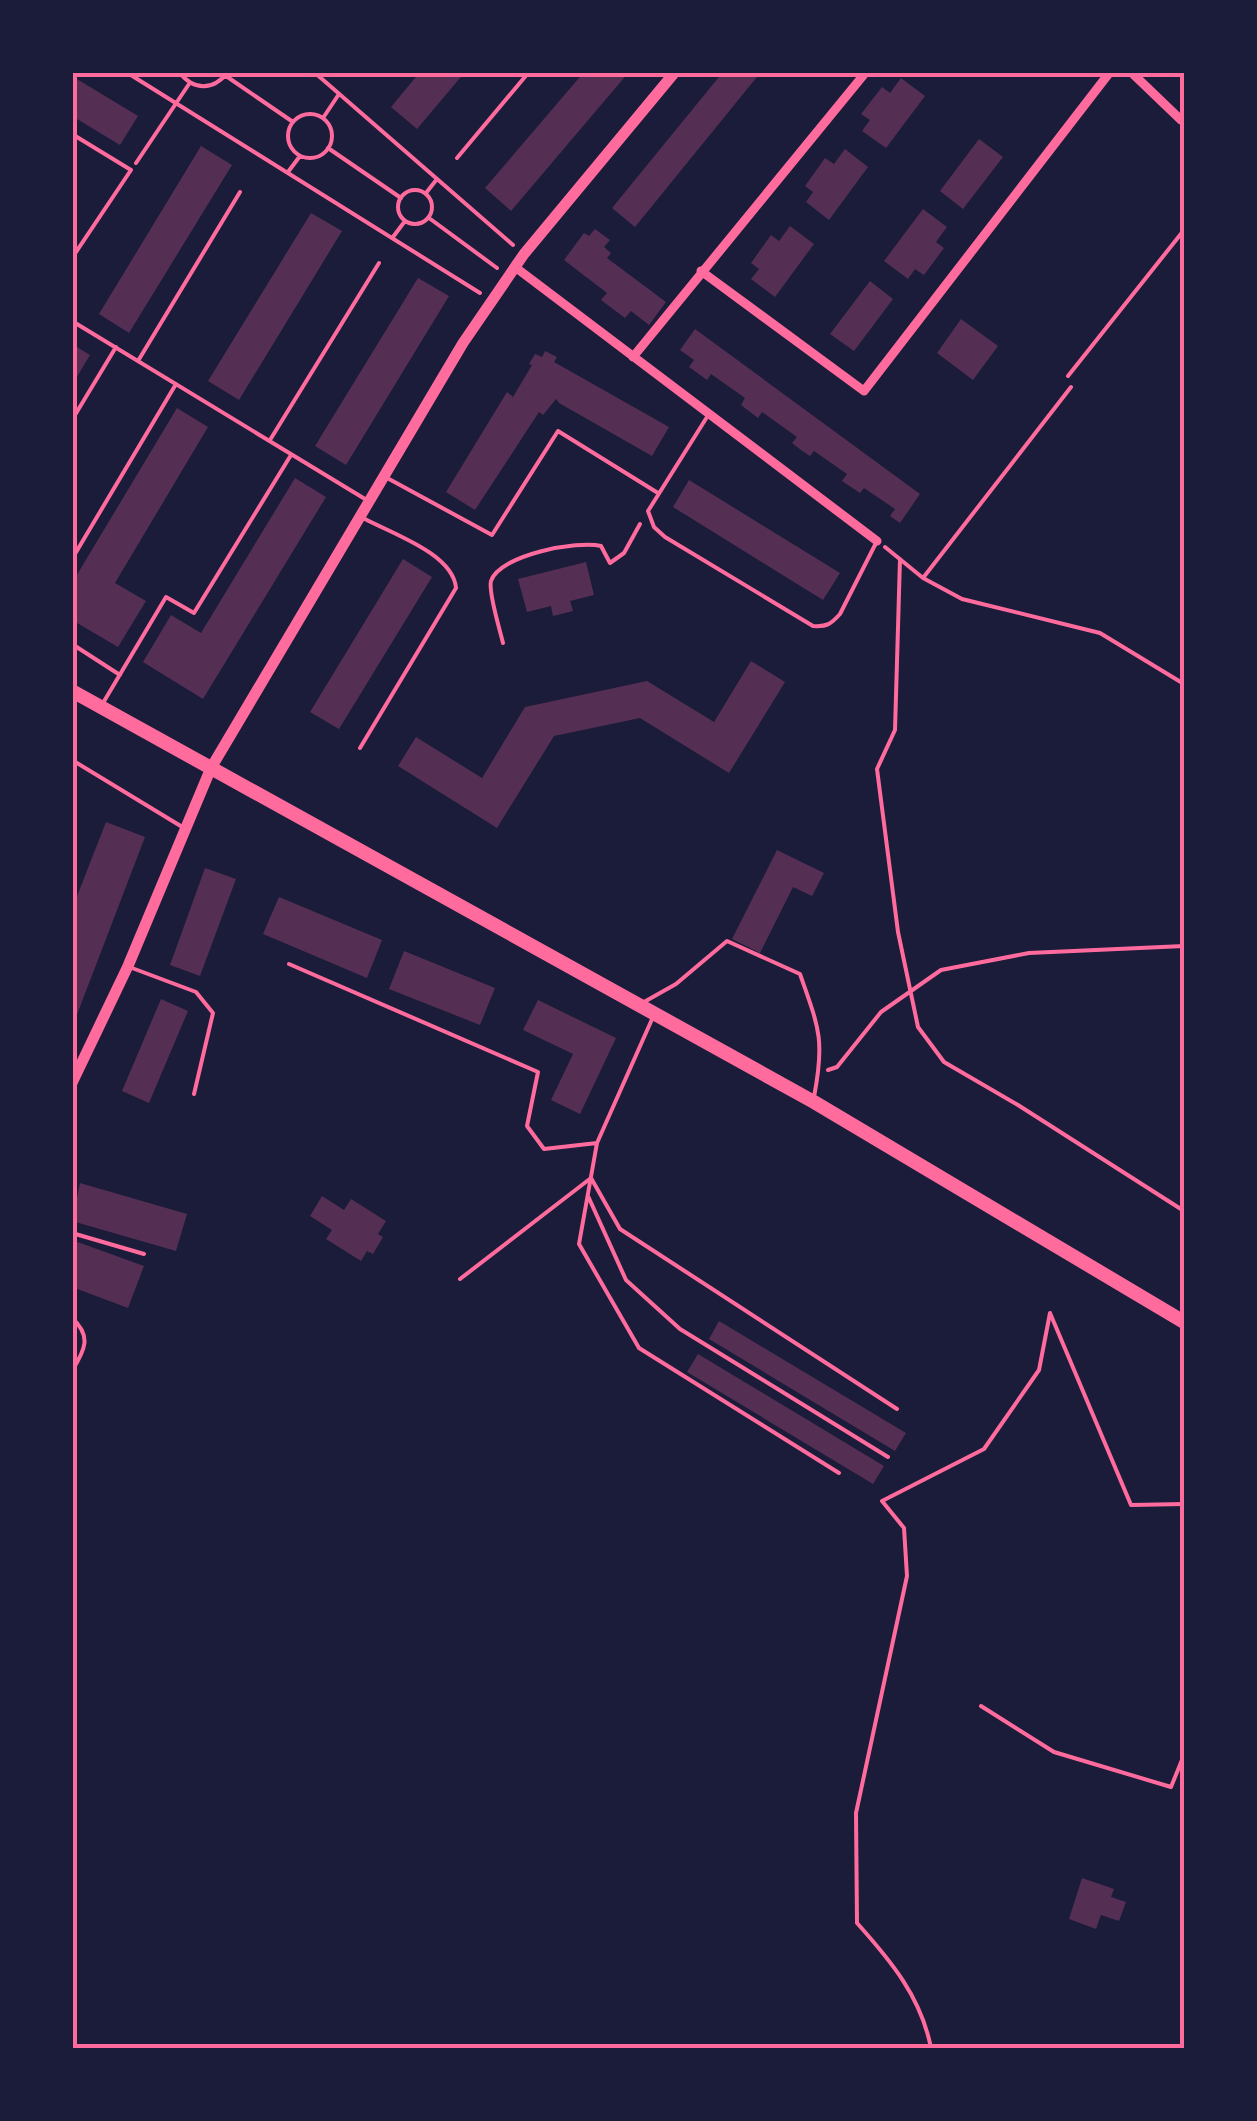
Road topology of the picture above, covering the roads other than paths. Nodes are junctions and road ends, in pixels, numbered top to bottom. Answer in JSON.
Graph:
{"nodes":[{"id":1,"x":528,"y":72,"type":"edge"},
{"id":2,"x":866,"y":72,"type":"edge"},
{"id":3,"x":1110,"y":72,"type":"edge"},
{"id":4,"x":1130,"y":72,"type":"edge"},
{"id":5,"x":672,"y":73,"type":"edge"},
{"id":6,"x":1181,"y":120,"type":"dead end"},
{"id":7,"x":72,"y":134,"type":"edge"},
{"id":8,"x":457,"y":158,"type":"dead end"},
{"id":9,"x":240,"y":192,"type":"dead end"},
{"id":10,"x":1184,"y":230,"type":"edge"},
{"id":11,"x":72,"y":258,"type":"edge"},
{"id":12,"x":379,"y":264,"type":"dead end"},
{"id":13,"x":701,"y":271,"type":"junction"},
{"id":14,"x":512,"y":272,"type":"junction"},
{"id":15,"x":72,"y":321,"type":"edge"},
{"id":16,"x":116,"y":347,"type":"junction"},
{"id":17,"x":633,"y":357,"type":"junction"},
{"id":18,"x":138,"y":360,"type":"junction"},
{"id":19,"x":1068,"y":376,"type":"road end"},
{"id":20,"x":176,"y":384,"type":"junction"},
{"id":21,"x":709,"y":415,"type":"junction"},
{"id":22,"x":72,"y":420,"type":"edge"},
{"id":23,"x":270,"y":440,"type":"junction"},
{"id":24,"x":292,"y":454,"type":"junction"},
{"id":25,"x":384,"y":476,"type":"junction"},
{"id":26,"x":658,"y":493,"type":"junction"},
{"id":27,"x":370,"y":501,"type":"junction"},
{"id":28,"x":361,"y":516,"type":"junction"},
{"id":29,"x":877,"y":541,"type":"joint"},
{"id":30,"x":72,"y":559,"type":"edge"},
{"id":31,"x":72,"y":644,"type":"edge"},
{"id":32,"x":120,"y":674,"type":"junction"},
{"id":33,"x":72,"y":691,"type":"edge"},
{"id":34,"x":101,"y":706,"type":"junction"},
{"id":35,"x":360,"y":748,"type":"dead end"},
{"id":36,"x":72,"y":760,"type":"edge"},
{"id":37,"x":211,"y":768,"type":"junction"},
{"id":38,"x":185,"y":829,"type":"junction"},
{"id":39,"x":290,"y":964,"type":"dead end"},
{"id":40,"x":128,"y":966,"type":"junction"},
{"id":41,"x":648,"y":1009,"type":"junction"},
{"id":42,"x":72,"y":1083,"type":"edge"},
{"id":43,"x":194,"y":1094,"type":"dead end"},
{"id":44,"x":814,"y":1102,"type":"junction"},
{"id":45,"x":597,"y":1144,"type":"junction"},
{"id":46,"x":591,"y":1178,"type":"junction"},
{"id":47,"x":588,"y":1196,"type":"junction"},
{"id":48,"x":72,"y":1233,"type":"edge"},
{"id":49,"x":144,"y":1254,"type":"dead end"},
{"id":50,"x":460,"y":1280,"type":"dead end"},
{"id":51,"x":72,"y":1318,"type":"edge"},
{"id":52,"x":1184,"y":1322,"type":"edge"},
{"id":53,"x":72,"y":1370,"type":"edge"},
{"id":54,"x":898,"y":1408,"type":"dead end"},
{"id":55,"x":888,"y":1458,"type":"dead end"},
{"id":56,"x":839,"y":1474,"type":"dead end"},
{"id":57,"x":982,"y":1706,"type":"dead end"},
{"id":58,"x":1184,"y":1756,"type":"edge"}],
"edges":[{"from":1,"to":8,"type":"lane"},
{"from":2,"to":13,"type":"street"},
{"from":3,"to":13,"type":"street"},
{"from":4,"to":6,"type":"street"},
{"from":5,"to":14,"type":"street"},
{"from":7,"to":11,"type":"lane"},
{"from":9,"to":18,"type":"lane"},
{"from":10,"to":19,"type":"lane"},
{"from":12,"to":23,"type":"lane"},
{"from":13,"to":17,"type":"street"},
{"from":14,"to":17,"type":"street"},
{"from":14,"to":25,"type":"street"},
{"from":15,"to":16,"type":"lane"},
{"from":16,"to":18,"type":"lane"},
{"from":16,"to":22,"type":"lane"},
{"from":17,"to":21,"type":"street"},
{"from":18,"to":20,"type":"lane"},
{"from":20,"to":23,"type":"lane"},
{"from":20,"to":30,"type":"lane"},
{"from":21,"to":26,"type":"lane"},
{"from":21,"to":29,"type":"street"},
{"from":23,"to":24,"type":"lane"},
{"from":24,"to":27,"type":"lane"},
{"from":24,"to":32,"type":"lane"},
{"from":25,"to":26,"type":"lane"},
{"from":25,"to":27,"type":"street"},
{"from":26,"to":29,"type":"lane"},
{"from":27,"to":28,"type":"street"},
{"from":28,"to":35,"type":"lane"},
{"from":28,"to":37,"type":"street"},
{"from":31,"to":32,"type":"lane"},
{"from":32,"to":34,"type":"lane"},
{"from":33,"to":34,"type":"main road"},
{"from":34,"to":37,"type":"main road"},
{"from":36,"to":38,"type":"lane"},
{"from":37,"to":38,"type":"street"},
{"from":37,"to":41,"type":"main road"},
{"from":38,"to":40,"type":"street"},
{"from":39,"to":45,"type":"lane"},
{"from":40,"to":42,"type":"street"},
{"from":40,"to":43,"type":"lane"},
{"from":41,"to":44,"type":"main road"},
{"from":41,"to":44,"type":"lane"},
{"from":41,"to":45,"type":"lane"},
{"from":44,"to":52,"type":"main road"},
{"from":45,"to":46,"type":"lane"},
{"from":46,"to":47,"type":"lane"},
{"from":46,"to":50,"type":"lane"},
{"from":46,"to":54,"type":"lane"},
{"from":47,"to":55,"type":"lane"},
{"from":47,"to":56,"type":"lane"},
{"from":48,"to":49,"type":"lane"},
{"from":51,"to":53,"type":"lane"},
{"from":57,"to":58,"type":"lane"}]}
